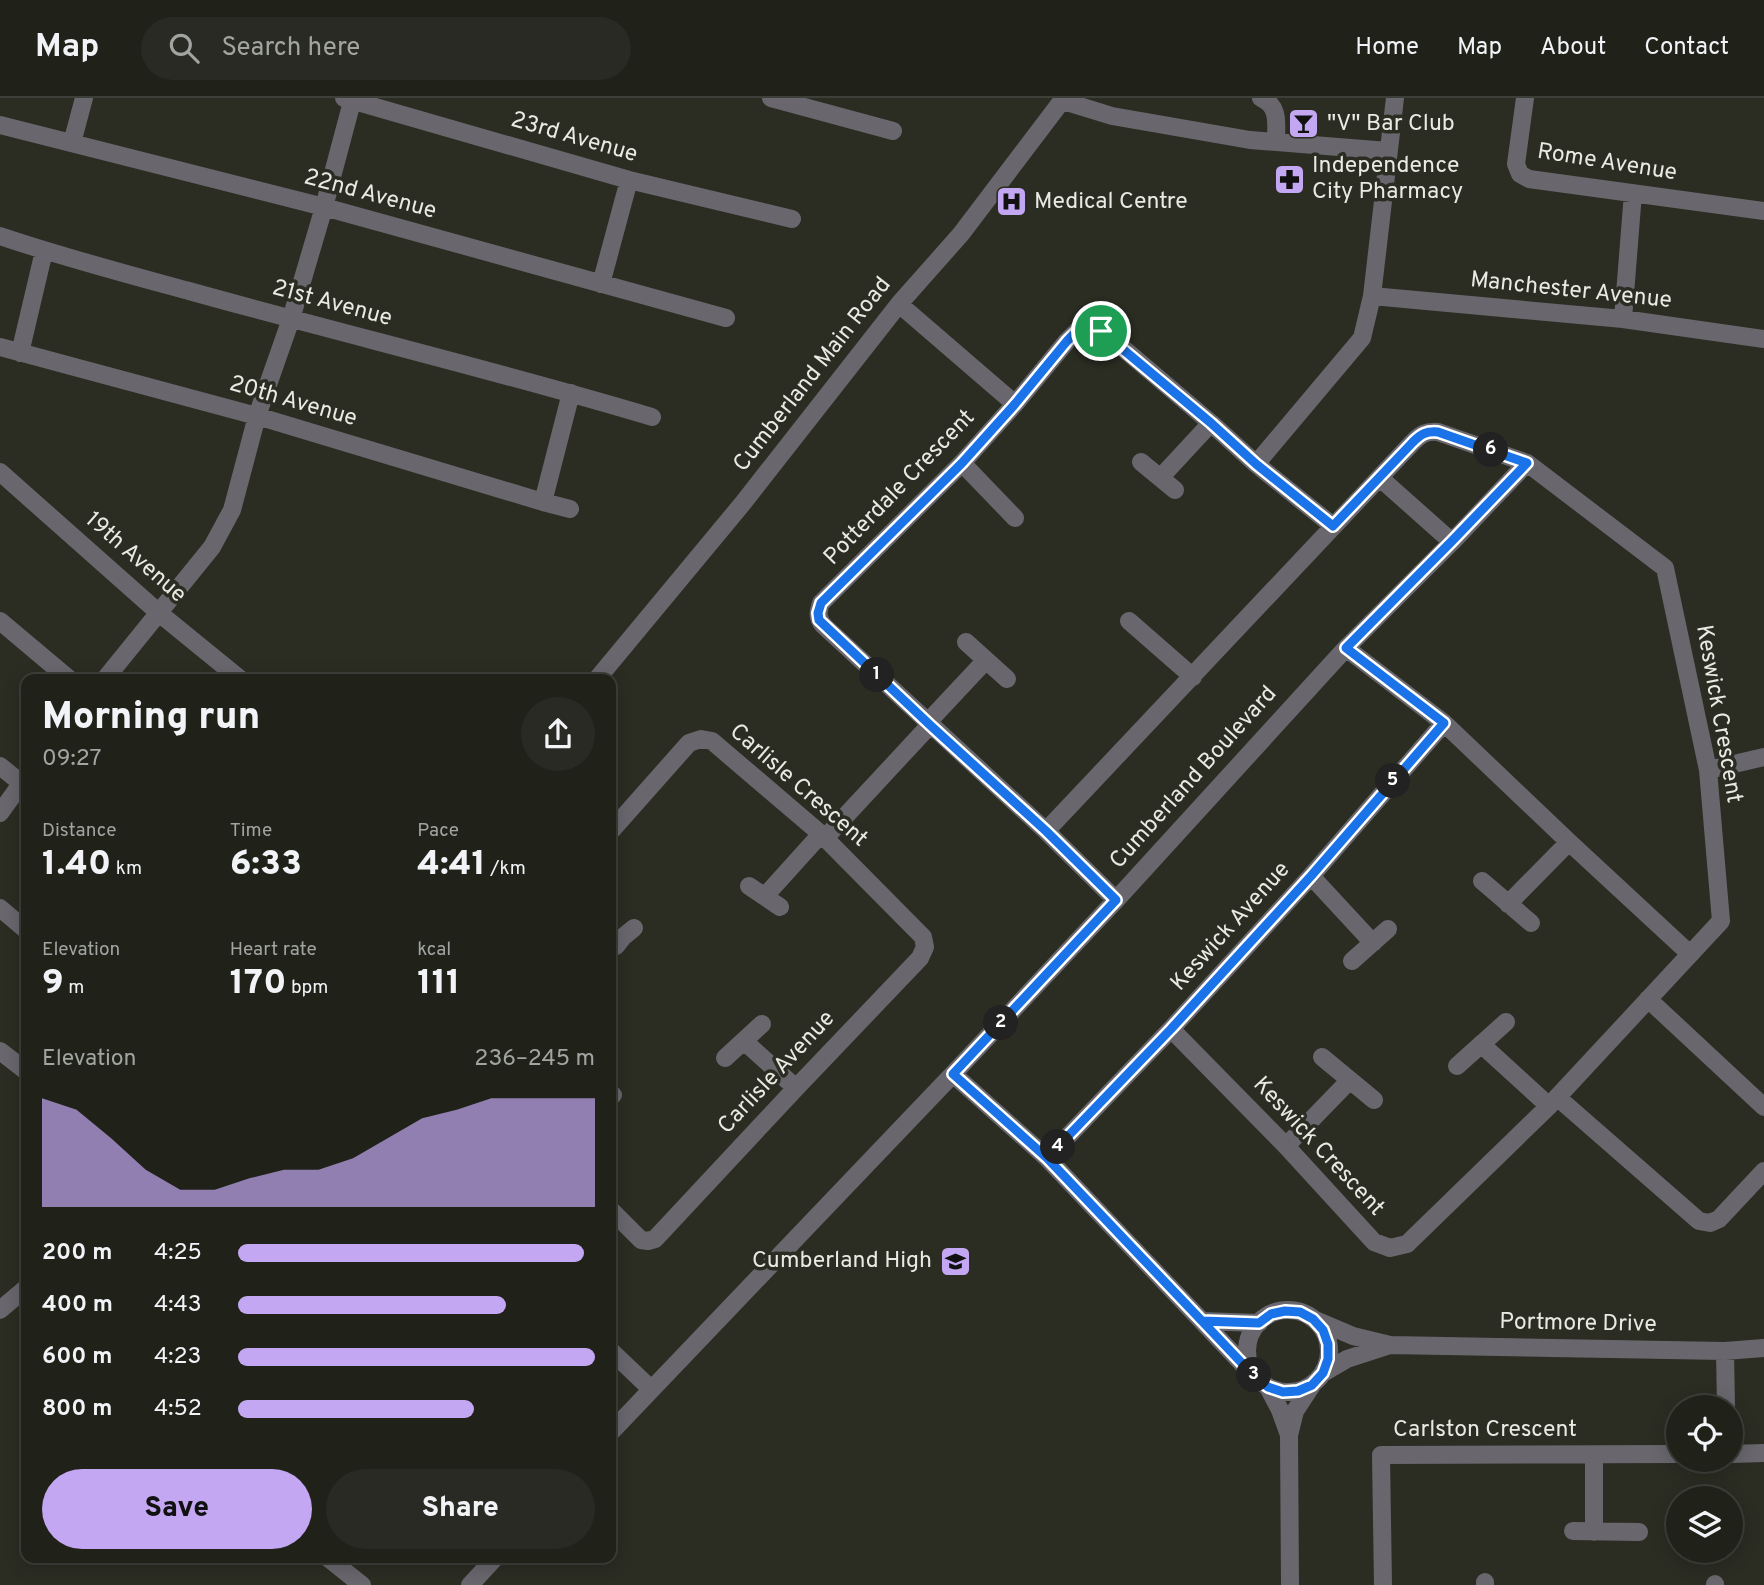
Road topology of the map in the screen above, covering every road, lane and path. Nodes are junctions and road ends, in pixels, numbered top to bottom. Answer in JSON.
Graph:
{"nodes":[{"id":1,"x":84,"y":98,"type":"edge"},
{"id":2,"x":771,"y":98,"type":"edge"},
{"id":3,"x":1261,"y":98,"type":"edge"},
{"id":4,"x":1395,"y":98,"type":"edge"},
{"id":5,"x":1525,"y":98,"type":"edge"},
{"id":6,"x":350,"y":99,"type":"edge"},
{"id":7,"x":1063,"y":99,"type":"edge"},
{"id":8,"x":0,"y":125,"type":"edge"},
{"id":9,"x":893,"y":131,"type":"dead end"},
{"id":10,"x":1276,"y":142,"type":"junction"},
{"id":11,"x":72,"y":144,"type":"junction"},
{"id":12,"x":1388,"y":151,"type":"junction"},
{"id":13,"x":629,"y":180,"type":"junction"},
{"id":14,"x":1633,"y":193,"type":"junction"},
{"id":15,"x":324,"y":208,"type":"junction"},
{"id":16,"x":1764,"y":211,"type":"edge"},
{"id":17,"x":792,"y":219,"type":"dead end"},
{"id":18,"x":0,"y":236,"type":"edge"},
{"id":19,"x":44,"y":251,"type":"junction"},
{"id":20,"x":601,"y":284,"type":"junction"},
{"id":21,"x":1372,"y":296,"type":"junction"},
{"id":22,"x":899,"y":304,"type":"junction"},
{"id":23,"x":726,"y":318,"type":"dead end"},
{"id":24,"x":291,"y":319,"type":"junction"},
{"id":25,"x":1623,"y":319,"type":"junction"},
{"id":26,"x":1764,"y":339,"type":"edge"},
{"id":27,"x":0,"y":348,"type":"edge"},
{"id":28,"x":20,"y":353,"type":"junction"},
{"id":29,"x":571,"y":393,"type":"junction"},
{"id":30,"x":1015,"y":404,"type":"junction"},
{"id":31,"x":257,"y":416,"type":"junction"},
{"id":32,"x":652,"y":416,"type":"dead end"},
{"id":33,"x":1211,"y":423,"type":"junction"},
{"id":34,"x":1141,"y":462,"type":"dead end"},
{"id":35,"x":962,"y":463,"type":"junction"},
{"id":36,"x":1527,"y":463,"type":"junction"},
{"id":37,"x":1256,"y":464,"type":"junction"},
{"id":38,"x":1160,"y":478,"type":"junction"},
{"id":39,"x":1380,"y":478,"type":"junction"},
{"id":40,"x":3,"y":480,"type":"edge"},
{"id":41,"x":1175,"y":490,"type":"dead end"},
{"id":42,"x":543,"y":502,"type":"junction"},
{"id":43,"x":570,"y":509,"type":"dead end"},
{"id":44,"x":1015,"y":519,"type":"dead end"},
{"id":45,"x":1333,"y":526,"type":"junction"},
{"id":46,"x":1452,"y":541,"type":"junction"},
{"id":47,"x":159,"y":613,"type":"junction"},
{"id":48,"x":0,"y":621,"type":"edge"},
{"id":49,"x":1129,"y":621,"type":"dead end"},
{"id":50,"x":967,"y":642,"type":"dead end"},
{"id":51,"x":1346,"y":648,"type":"junction"},
{"id":52,"x":986,"y":660,"type":"junction"},
{"id":53,"x":63,"y":674,"type":"edge"},
{"id":54,"x":109,"y":674,"type":"edge"},
{"id":55,"x":234,"y":674,"type":"edge"},
{"id":56,"x":601,"y":674,"type":"edge"},
{"id":57,"x":1193,"y":677,"type":"junction"},
{"id":58,"x":1007,"y":679,"type":"dead end"},
{"id":59,"x":1444,"y":723,"type":"junction"},
{"id":60,"x":929,"y":724,"type":"junction"},
{"id":61,"x":1764,"y":757,"type":"edge"},
{"id":62,"x":0,"y":766,"type":"edge"},
{"id":63,"x":1707,"y":769,"type":"junction"},
{"id":64,"x":21,"y":780,"type":"edge"},
{"id":65,"x":21,"y":788,"type":"edge"},
{"id":66,"x":0,"y":813,"type":"edge"},
{"id":67,"x":616,"y":825,"type":"edge"},
{"id":68,"x":1046,"y":831,"type":"junction"},
{"id":69,"x":823,"y":836,"type":"junction"},
{"id":70,"x":1569,"y":842,"type":"junction"},
{"id":71,"x":1311,"y":876,"type":"junction"},
{"id":72,"x":1482,"y":881,"type":"dead end"},
{"id":73,"x":749,"y":886,"type":"dead end"},
{"id":74,"x":765,"y":896,"type":"junction"},
{"id":75,"x":1116,"y":900,"type":"junction"},
{"id":76,"x":1508,"y":904,"type":"junction"},
{"id":77,"x":780,"y":907,"type":"dead end"},
{"id":78,"x":0,"y":908,"type":"edge"},
{"id":79,"x":1531,"y":923,"type":"dead end"},
{"id":80,"x":21,"y":926,"type":"edge"},
{"id":81,"x":1388,"y":929,"type":"dead end"},
{"id":82,"x":923,"y":937,"type":"joint"},
{"id":83,"x":1373,"y":943,"type":"junction"},
{"id":84,"x":1690,"y":954,"type":"junction"},
{"id":85,"x":1352,"y":961,"type":"dead end"},
{"id":86,"x":1648,"y":999,"type":"junction"},
{"id":87,"x":1506,"y":1022,"type":"dead end"},
{"id":88,"x":762,"y":1024,"type":"dead end"},
{"id":89,"x":1171,"y":1029,"type":"junction"},
{"id":90,"x":744,"y":1041,"type":"junction"},
{"id":91,"x":1481,"y":1044,"type":"junction"},
{"id":92,"x":0,"y":1051,"type":"edge"},
{"id":93,"x":1322,"y":1057,"type":"dead end"},
{"id":94,"x":725,"y":1058,"type":"dead end"},
{"id":95,"x":1457,"y":1066,"type":"dead end"},
{"id":96,"x":21,"y":1067,"type":"edge"},
{"id":97,"x":953,"y":1074,"type":"junction"},
{"id":98,"x":1350,"y":1080,"type":"junction"},
{"id":99,"x":796,"y":1088,"type":"junction"},
{"id":100,"x":1374,"y":1100,"type":"dead end"},
{"id":101,"x":1553,"y":1101,"type":"junction"},
{"id":102,"x":1764,"y":1107,"type":"edge"},
{"id":103,"x":1286,"y":1146,"type":"junction"},
{"id":104,"x":1047,"y":1158,"type":"junction"},
{"id":105,"x":1764,"y":1171,"type":"edge"},
{"id":106,"x":616,"y":1215,"type":"edge"},
{"id":107,"x":21,"y":1292,"type":"edge"},
{"id":108,"x":0,"y":1310,"type":"edge"},
{"id":109,"x":1313,"y":1319,"type":"junction"},
{"id":110,"x":1202,"y":1321,"type":"junction"},
{"id":111,"x":1259,"y":1323,"type":"junction"},
{"id":112,"x":1390,"y":1345,"type":"junction"},
{"id":113,"x":1764,"y":1348,"type":"edge"},
{"id":114,"x":1725,"y":1351,"type":"junction"},
{"id":115,"x":616,"y":1356,"type":"edge"},
{"id":116,"x":1317,"y":1379,"type":"junction"},
{"id":117,"x":1262,"y":1382,"type":"junction"},
{"id":118,"x":651,"y":1389,"type":"junction"},
{"id":119,"x":1726,"y":1395,"type":"edge"},
{"id":120,"x":616,"y":1427,"type":"edge"},
{"id":121,"x":1289,"y":1435,"type":"junction"},
{"id":122,"x":1764,"y":1453,"type":"edge"},
{"id":123,"x":1666,"y":1454,"type":"edge"},
{"id":124,"x":1743,"y":1454,"type":"edge"},
{"id":125,"x":1594,"y":1455,"type":"junction"},
{"id":126,"x":1573,"y":1531,"type":"dead end"},
{"id":127,"x":1594,"y":1532,"type":"junction"},
{"id":128,"x":1639,"y":1532,"type":"dead end"},
{"id":129,"x":334,"y":1563,"type":"edge"},
{"id":130,"x":490,"y":1563,"type":"edge"},
{"id":131,"x":362,"y":1585,"type":"edge"},
{"id":132,"x":470,"y":1585,"type":"edge"},
{"id":133,"x":1290,"y":1585,"type":"edge"},
{"id":134,"x":1383,"y":1585,"type":"edge"}],
"edges":[{"from":1,"to":11,"type":"street"},
{"from":2,"to":9,"type":"street"},
{"from":3,"to":10,"type":"street"},
{"from":4,"to":12,"type":"street"},
{"from":5,"to":14,"type":"street","name":"Rome Avenue"},
{"from":6,"to":13,"type":"street","name":"23rd Avenue"},
{"from":6,"to":15,"type":"street"},
{"from":7,"to":10,"type":"street"},
{"from":7,"to":22,"type":"street","name":"Cumberland Main Road"},
{"from":8,"to":11,"type":"street","name":"22nd Avenue"},
{"from":10,"to":12,"type":"street"},
{"from":11,"to":15,"type":"street","name":"22nd Avenue"},
{"from":12,"to":21,"type":"street"},
{"from":13,"to":17,"type":"street","name":"23rd Avenue"},
{"from":13,"to":20,"type":"street"},
{"from":14,"to":16,"type":"street","name":"Rome Avenue"},
{"from":14,"to":25,"type":"street"},
{"from":15,"to":20,"type":"street","name":"22nd Avenue"},
{"from":15,"to":24,"type":"street"},
{"from":18,"to":19,"type":"street","name":"21st Avenue"},
{"from":19,"to":24,"type":"street","name":"21st Avenue"},
{"from":19,"to":28,"type":"street"},
{"from":20,"to":23,"type":"street","name":"22nd Avenue"},
{"from":21,"to":25,"type":"street","name":"Manchester Avenue"},
{"from":21,"to":37,"type":"street"},
{"from":22,"to":30,"type":"street"},
{"from":22,"to":56,"type":"street","name":"Cumberland Main Road"},
{"from":24,"to":29,"type":"street","name":"21st Avenue"},
{"from":24,"to":31,"type":"street"},
{"from":25,"to":26,"type":"street","name":"Manchester Avenue"},
{"from":27,"to":28,"type":"street","name":"20th Avenue"},
{"from":28,"to":31,"type":"street","name":"20th Avenue"},
{"from":29,"to":32,"type":"street","name":"21st Avenue"},
{"from":29,"to":42,"type":"street"},
{"from":30,"to":33,"type":"street","name":"Potterdale Crescent"},
{"from":30,"to":35,"type":"street","name":"Potterdale Crescent"},
{"from":31,"to":42,"type":"street","name":"20th Avenue"},
{"from":31,"to":47,"type":"street"},
{"from":33,"to":37,"type":"street","name":"Potterdale Crescent"},
{"from":33,"to":38,"type":"street"},
{"from":34,"to":38,"type":"street"},
{"from":35,"to":44,"type":"street"},
{"from":35,"to":60,"type":"street","name":"Potterdale Crescent"},
{"from":36,"to":39,"type":"street","name":"Keswick Crescent"},
{"from":36,"to":46,"type":"street","name":"Cumberland Boulevard"},
{"from":36,"to":63,"type":"street","name":"Keswick Crescent"},
{"from":37,"to":45,"type":"street","name":"Potterdale Crescent"},
{"from":38,"to":41,"type":"street"},
{"from":39,"to":45,"type":"street","name":"Keswick Crescent"},
{"from":39,"to":46,"type":"street"},
{"from":40,"to":47,"type":"street","name":"19th Avenue"},
{"from":42,"to":43,"type":"street","name":"20th Avenue"},
{"from":45,"to":57,"type":"street","name":"Keswick Crescent"},
{"from":46,"to":51,"type":"street","name":"Cumberland Boulevard"},
{"from":47,"to":54,"type":"street"},
{"from":47,"to":55,"type":"street","name":"19th Avenue"},
{"from":48,"to":53,"type":"street"},
{"from":49,"to":57,"type":"street"},
{"from":50,"to":52,"type":"street"},
{"from":51,"to":59,"type":"street"},
{"from":51,"to":75,"type":"street","name":"Cumberland Boulevard"},
{"from":52,"to":58,"type":"street"},
{"from":52,"to":60,"type":"street"},
{"from":57,"to":68,"type":"street","name":"Keswick Crescent"},
{"from":59,"to":70,"type":"street"},
{"from":59,"to":71,"type":"street","name":"Keswick Avenue"},
{"from":60,"to":68,"type":"street","name":"Potterdale Crescent"},
{"from":60,"to":69,"type":"street"},
{"from":61,"to":63,"type":"street"},
{"from":62,"to":64,"type":"street"},
{"from":63,"to":84,"type":"street","name":"Keswick Crescent"},
{"from":65,"to":66,"type":"street"},
{"from":67,"to":69,"type":"street","name":"Carlisle Crescent"},
{"from":68,"to":75,"type":"street","name":"Potterdale Crescent"},
{"from":69,"to":74,"type":"street"},
{"from":69,"to":82,"type":"street","name":"Carlisle Crescent"},
{"from":70,"to":76,"type":"street"},
{"from":70,"to":84,"type":"street"},
{"from":71,"to":83,"type":"street"},
{"from":71,"to":89,"type":"street","name":"Keswick Avenue"},
{"from":72,"to":76,"type":"street"},
{"from":73,"to":74,"type":"street"},
{"from":74,"to":77,"type":"street"},
{"from":75,"to":97,"type":"street","name":"Cumberland Boulevard"},
{"from":76,"to":79,"type":"street"},
{"from":78,"to":80,"type":"street"},
{"from":81,"to":83,"type":"street"},
{"from":82,"to":99,"type":"street","name":"Carlisle Avenue"},
{"from":83,"to":85,"type":"street"},
{"from":84,"to":86,"type":"street","name":"Keswick Crescent"},
{"from":86,"to":101,"type":"street","name":"Keswick Crescent"},
{"from":86,"to":102,"type":"street"},
{"from":87,"to":91,"type":"street"},
{"from":88,"to":90,"type":"street"},
{"from":89,"to":103,"type":"street","name":"Keswick Crescent"},
{"from":89,"to":104,"type":"street","name":"Keswick Avenue"},
{"from":90,"to":94,"type":"street"},
{"from":90,"to":99,"type":"street"},
{"from":91,"to":95,"type":"street"},
{"from":91,"to":101,"type":"street"},
{"from":92,"to":96,"type":"street"},
{"from":93,"to":98,"type":"street"},
{"from":97,"to":104,"type":"street"},
{"from":97,"to":118,"type":"street","name":"Cumberland Boulevard"},
{"from":98,"to":100,"type":"street"},
{"from":98,"to":103,"type":"street"},
{"from":99,"to":106,"type":"street","name":"Carlisle Avenue"},
{"from":101,"to":103,"type":"street","name":"Keswick Crescent"},
{"from":101,"to":105,"type":"street"},
{"from":104,"to":110,"type":"street"},
{"from":107,"to":108,"type":"street"},
{"from":109,"to":111,"type":"street"},
{"from":109,"to":112,"type":"street","name":"Portmore Drive"},
{"from":109,"to":116,"type":"street"},
{"from":110,"to":111,"type":"street"},
{"from":110,"to":117,"type":"street"},
{"from":111,"to":117,"type":"street"},
{"from":112,"to":114,"type":"street","name":"Portmore Drive"},
{"from":112,"to":116,"type":"street","name":"Portmore Drive"},
{"from":113,"to":114,"type":"street","name":"Portmore Drive"},
{"from":114,"to":119,"type":"street"},
{"from":115,"to":118,"type":"street"},
{"from":116,"to":117,"type":"street"},
{"from":116,"to":121,"type":"street"},
{"from":117,"to":121,"type":"street"},
{"from":118,"to":120,"type":"street","name":"Cumberland Boulevard"},
{"from":121,"to":133,"type":"street"},
{"from":122,"to":124,"type":"street"},
{"from":123,"to":125,"type":"street","name":"Carlston Crescent"},
{"from":125,"to":127,"type":"street"},
{"from":125,"to":134,"type":"street","name":"Carlston Crescent"},
{"from":126,"to":127,"type":"street"},
{"from":127,"to":128,"type":"street"},
{"from":129,"to":131,"type":"street"},
{"from":130,"to":132,"type":"street"}]}
